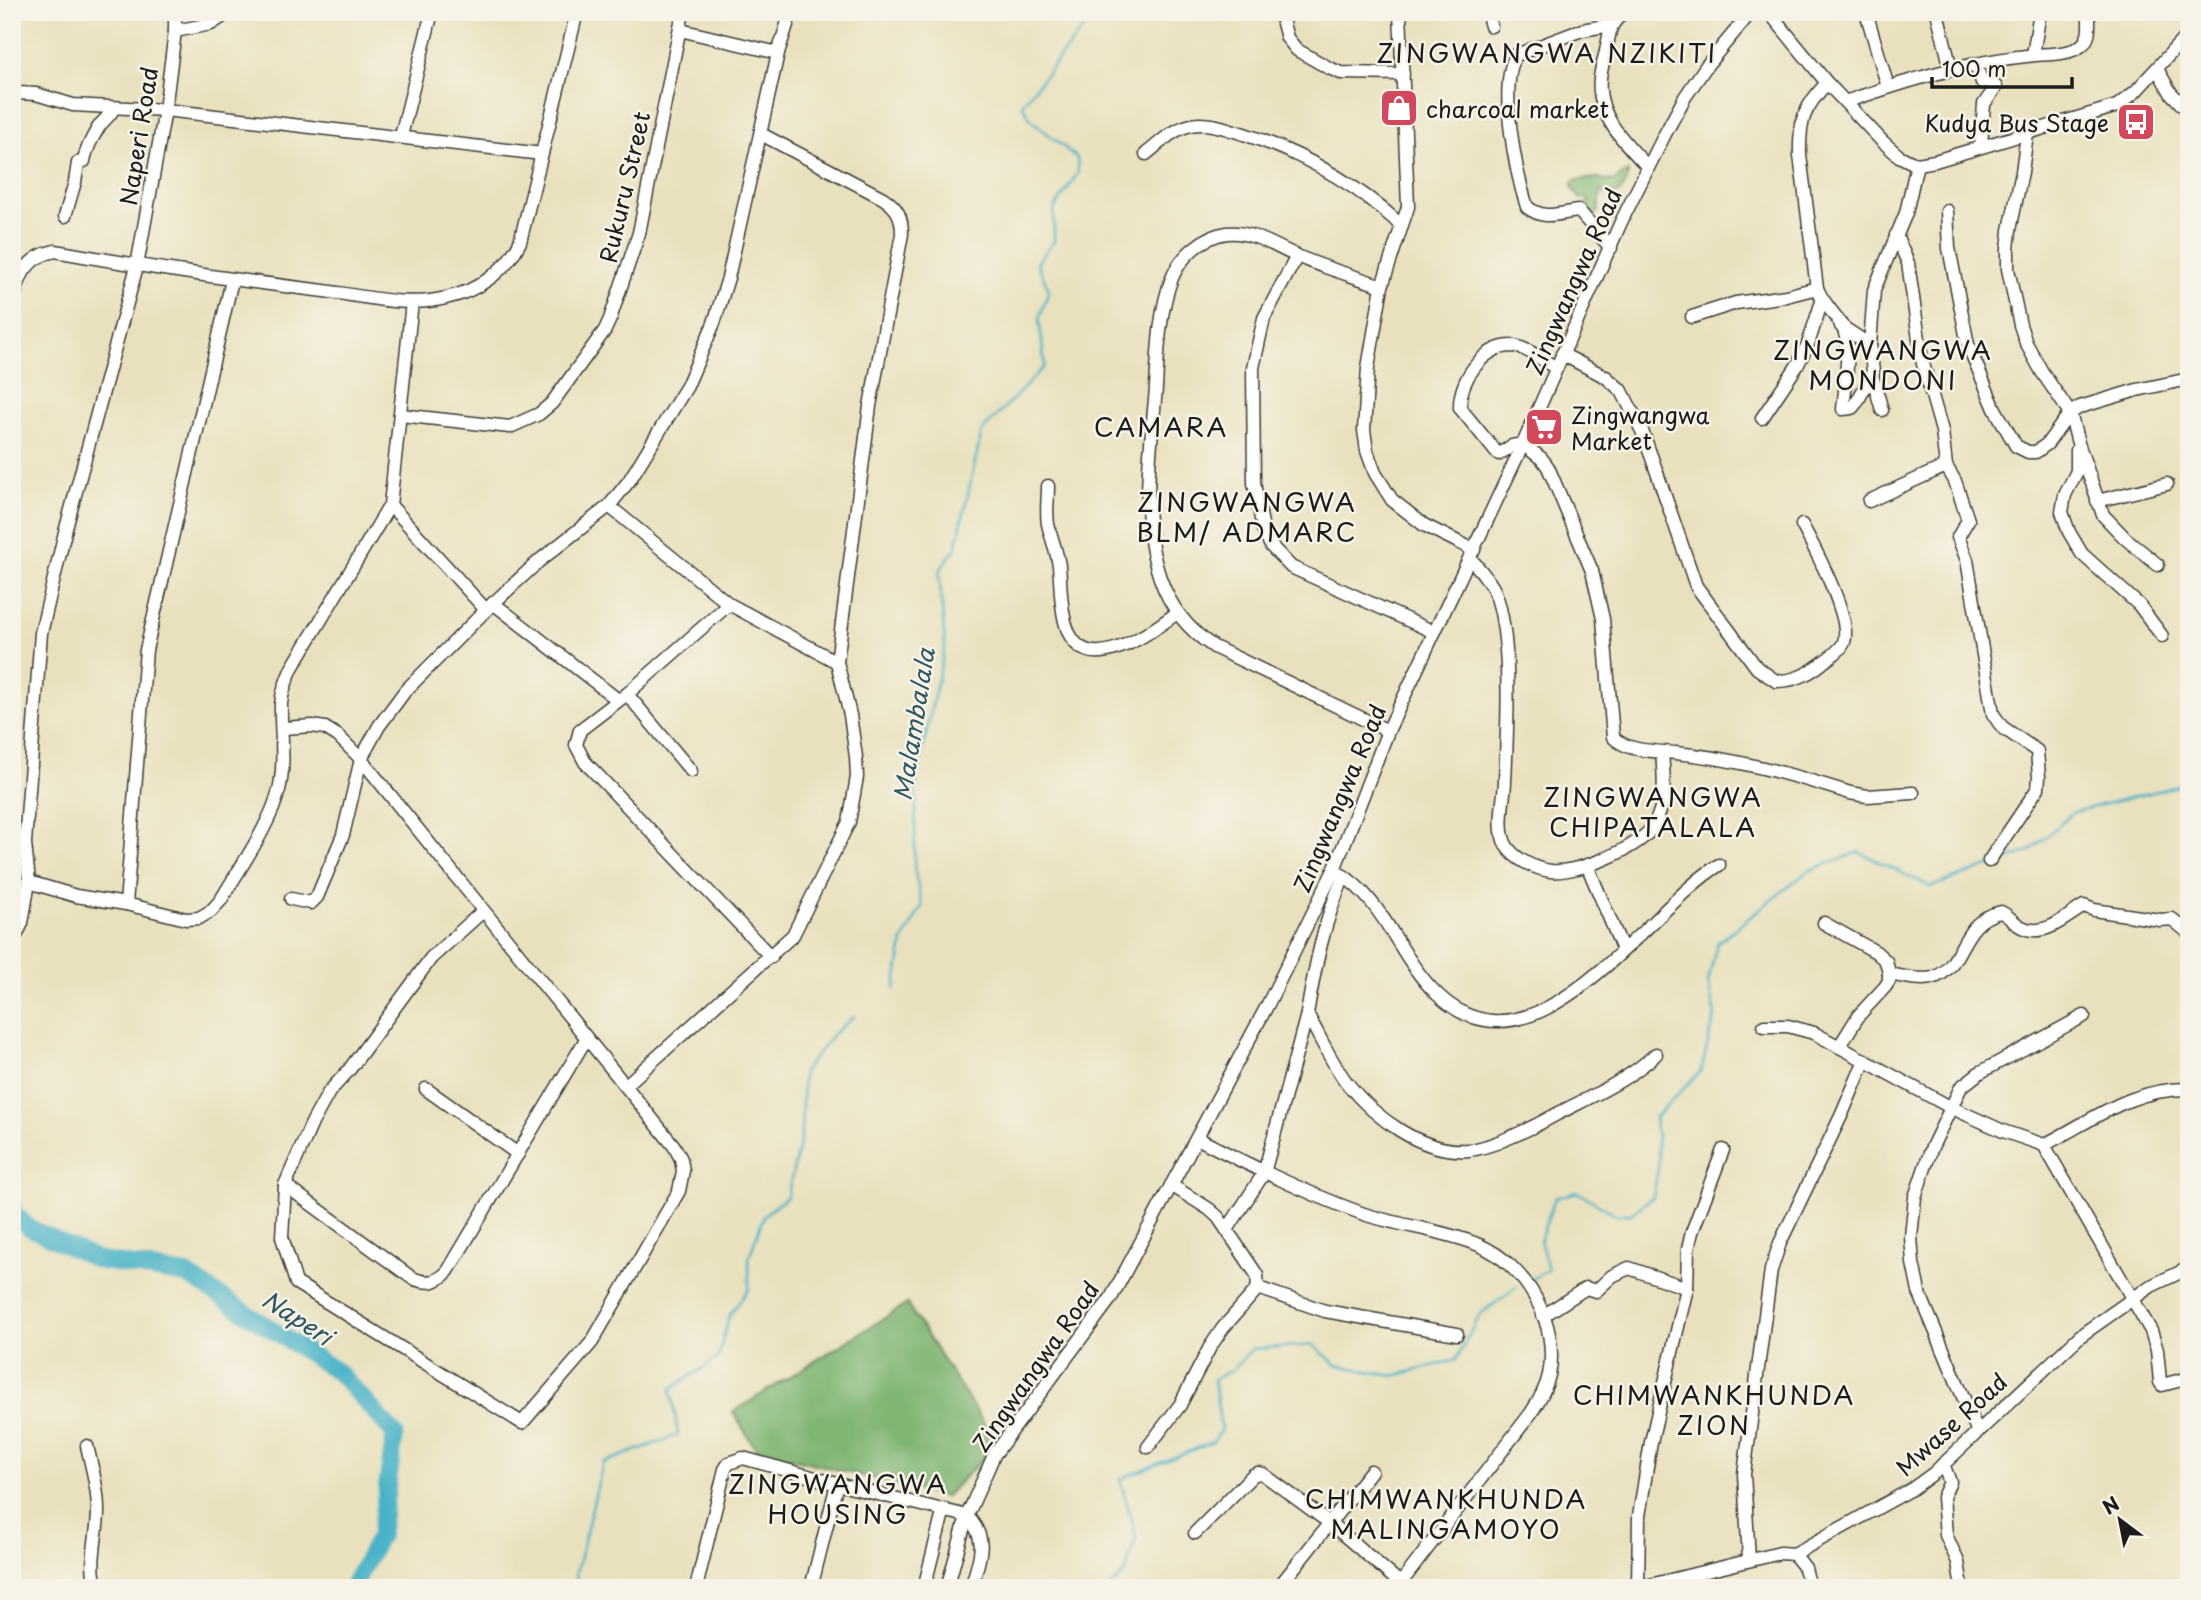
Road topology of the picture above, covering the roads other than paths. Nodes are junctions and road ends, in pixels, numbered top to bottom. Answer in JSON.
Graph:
{"nodes":[{"id":1,"x":175,"y":12,"type":"edge"},
{"id":2,"x":230,"y":12,"type":"edge"},
{"id":3,"x":432,"y":12,"type":"edge"},
{"id":4,"x":578,"y":12,"type":"edge"},
{"id":5,"x":683,"y":12,"type":"edge"},
{"id":6,"x":791,"y":12,"type":"edge"},
{"id":7,"x":1280,"y":12,"type":"edge"},
{"id":8,"x":1400,"y":12,"type":"edge"},
{"id":9,"x":1488,"y":12,"type":"edge"},
{"id":10,"x":1623,"y":12,"type":"edge"},
{"id":11,"x":1751,"y":12,"type":"edge"},
{"id":12,"x":1769,"y":12,"type":"edge"},
{"id":13,"x":1867,"y":12,"type":"edge"},
{"id":14,"x":1937,"y":12,"type":"edge"},
{"id":15,"x":2040,"y":12,"type":"edge"},
{"id":16,"x":2089,"y":19,"type":"dead end"},
{"id":17,"x":1611,"y":25,"type":"junction"},
{"id":18,"x":1491,"y":26,"type":"dead end"},
{"id":19,"x":680,"y":30,"type":"junction"},
{"id":20,"x":175,"y":31,"type":"junction"},
{"id":21,"x":2189,"y":33,"type":"edge"},
{"id":22,"x":778,"y":52,"type":"junction"},
{"id":23,"x":2033,"y":55,"type":"junction"},
{"id":24,"x":1976,"y":66,"type":"junction"},
{"id":25,"x":1951,"y":69,"type":"junction"},
{"id":26,"x":2157,"y":69,"type":"junction"},
{"id":27,"x":1403,"y":74,"type":"junction"},
{"id":28,"x":1827,"y":83,"type":"junction"},
{"id":29,"x":1888,"y":87,"type":"junction"},
{"id":30,"x":12,"y":96,"type":"edge"},
{"id":31,"x":1845,"y":102,"type":"junction"},
{"id":32,"x":114,"y":108,"type":"junction"},
{"id":33,"x":165,"y":110,"type":"junction"},
{"id":34,"x":2189,"y":111,"type":"edge"},
{"id":35,"x":761,"y":134,"type":"junction"},
{"id":36,"x":2026,"y":134,"type":"junction"},
{"id":37,"x":401,"y":136,"type":"junction"},
{"id":38,"x":1981,"y":146,"type":"junction"},
{"id":39,"x":1146,"y":154,"type":"dead end"},
{"id":40,"x":542,"y":155,"type":"junction"},
{"id":41,"x":1917,"y":164,"type":"junction"},
{"id":42,"x":1648,"y":167,"type":"junction"},
{"id":43,"x":1947,"y":211,"type":"dead end"},
{"id":44,"x":65,"y":216,"type":"dead end"},
{"id":45,"x":1401,"y":225,"type":"junction"},
{"id":46,"x":1896,"y":235,"type":"junction"},
{"id":47,"x":1611,"y":248,"type":"junction"},
{"id":48,"x":1297,"y":256,"type":"junction"},
{"id":49,"x":136,"y":265,"type":"junction"},
{"id":50,"x":18,"y":267,"type":"edge"},
{"id":51,"x":232,"y":280,"type":"junction"},
{"id":52,"x":1382,"y":286,"type":"junction"},
{"id":53,"x":1817,"y":288,"type":"junction"},
{"id":54,"x":1789,"y":295,"type":"junction"},
{"id":55,"x":412,"y":302,"type":"junction"},
{"id":56,"x":1821,"y":303,"type":"junction"},
{"id":57,"x":12,"y":304,"type":"edge"},
{"id":58,"x":1692,"y":317,"type":"dead end"},
{"id":59,"x":1841,"y":326,"type":"junction"},
{"id":60,"x":1870,"y":345,"type":"junction"},
{"id":61,"x":1562,"y":354,"type":"junction"},
{"id":62,"x":1555,"y":367,"type":"junction"},
{"id":63,"x":1872,"y":375,"type":"junction"},
{"id":64,"x":2189,"y":379,"type":"edge"},
{"id":65,"x":1882,"y":410,"type":"dead end"},
{"id":66,"x":2070,"y":413,"type":"junction"},
{"id":67,"x":400,"y":415,"type":"junction"},
{"id":68,"x":1762,"y":418,"type":"dead end"},
{"id":69,"x":2078,"y":443,"type":"junction"},
{"id":70,"x":1523,"y":444,"type":"junction"},
{"id":71,"x":1946,"y":466,"type":"junction"},
{"id":72,"x":2167,"y":484,"type":"dead end"},
{"id":73,"x":1048,"y":486,"type":"dead end"},
{"id":74,"x":1868,"y":501,"type":"dead end"},
{"id":75,"x":2097,"y":501,"type":"junction"},
{"id":76,"x":390,"y":505,"type":"junction"},
{"id":77,"x":609,"y":506,"type":"junction"},
{"id":78,"x":1802,"y":525,"type":"dead end"},
{"id":79,"x":1472,"y":554,"type":"junction"},
{"id":80,"x":2158,"y":565,"type":"dead end"},
{"id":81,"x":729,"y":604,"type":"junction"},
{"id":82,"x":490,"y":607,"type":"junction"},
{"id":83,"x":1177,"y":613,"type":"junction"},
{"id":84,"x":1434,"y":632,"type":"junction"},
{"id":85,"x":2162,"y":636,"type":"dead end"},
{"id":86,"x":837,"y":662,"type":"junction"},
{"id":87,"x":622,"y":697,"type":"junction"},
{"id":88,"x":284,"y":729,"type":"junction"},
{"id":89,"x":1388,"y":732,"type":"junction"},
{"id":90,"x":1662,"y":753,"type":"junction"},
{"id":91,"x":361,"y":760,"type":"junction"},
{"id":92,"x":691,"y":771,"type":"dead end"},
{"id":93,"x":1913,"y":793,"type":"dead end"},
{"id":94,"x":1989,"y":862,"type":"dead end"},
{"id":95,"x":1587,"y":865,"type":"junction"},
{"id":96,"x":1719,"y":865,"type":"dead end"},
{"id":97,"x":1338,"y":873,"type":"junction"},
{"id":98,"x":29,"y":882,"type":"junction"},
{"id":99,"x":291,"y":899,"type":"dead end"},
{"id":100,"x":126,"y":904,"type":"junction"},
{"id":101,"x":483,"y":911,"type":"junction"},
{"id":102,"x":1824,"y":923,"type":"dead end"},
{"id":103,"x":2189,"y":933,"type":"edge"},
{"id":104,"x":12,"y":944,"type":"edge"},
{"id":105,"x":1623,"y":950,"type":"junction"},
{"id":106,"x":771,"y":957,"type":"junction"},
{"id":107,"x":1889,"y":974,"type":"junction"},
{"id":108,"x":1307,"y":1014,"type":"junction"},
{"id":109,"x":2084,"y":1016,"type":"dead end"},
{"id":110,"x":1764,"y":1026,"type":"dead end"},
{"id":111,"x":586,"y":1039,"type":"junction"},
{"id":112,"x":1839,"y":1047,"type":"junction"},
{"id":113,"x":1656,"y":1054,"type":"dead end"},
{"id":114,"x":1865,"y":1060,"type":"junction"},
{"id":115,"x":626,"y":1085,"type":"junction"},
{"id":116,"x":426,"y":1089,"type":"dead end"},
{"id":117,"x":2189,"y":1089,"type":"edge"},
{"id":118,"x":1950,"y":1107,"type":"junction"},
{"id":119,"x":1197,"y":1138,"type":"junction"},
{"id":120,"x":2044,"y":1146,"type":"junction"},
{"id":121,"x":1723,"y":1150,"type":"dead end"},
{"id":122,"x":518,"y":1154,"type":"junction"},
{"id":123,"x":1264,"y":1173,"type":"junction"},
{"id":124,"x":285,"y":1185,"type":"junction"},
{"id":125,"x":1171,"y":1185,"type":"junction"},
{"id":126,"x":1227,"y":1230,"type":"junction"},
{"id":127,"x":2189,"y":1268,"type":"edge"},
{"id":128,"x":1688,"y":1288,"type":"junction"},
{"id":129,"x":1258,"y":1289,"type":"junction"},
{"id":130,"x":2132,"y":1299,"type":"junction"},
{"id":131,"x":1544,"y":1316,"type":"junction"},
{"id":132,"x":1457,"y":1334,"type":"dead end"},
{"id":133,"x":2189,"y":1378,"type":"edge"},
{"id":134,"x":1977,"y":1430,"type":"junction"},
{"id":135,"x":87,"y":1446,"type":"dead end"},
{"id":136,"x":1148,"y":1447,"type":"dead end"},
{"id":137,"x":1943,"y":1464,"type":"junction"},
{"id":138,"x":1371,"y":1471,"type":"dead end"},
{"id":139,"x":837,"y":1485,"type":"junction"},
{"id":140,"x":944,"y":1509,"type":"junction"},
{"id":141,"x":967,"y":1516,"type":"junction"},
{"id":142,"x":1331,"y":1524,"type":"junction"},
{"id":143,"x":1195,"y":1533,"type":"dead end"},
{"id":144,"x":1794,"y":1554,"type":"junction"},
{"id":145,"x":1749,"y":1560,"type":"junction"},
{"id":146,"x":1401,"y":1586,"type":"edge"},
{"id":147,"x":97,"y":1588,"type":"edge"},
{"id":148,"x":696,"y":1588,"type":"edge"},
{"id":149,"x":811,"y":1588,"type":"edge"},
{"id":150,"x":924,"y":1588,"type":"edge"},
{"id":151,"x":947,"y":1588,"type":"edge"},
{"id":152,"x":971,"y":1588,"type":"edge"},
{"id":153,"x":1278,"y":1588,"type":"edge"},
{"id":154,"x":1638,"y":1588,"type":"edge"},
{"id":155,"x":1810,"y":1588,"type":"edge"},
{"id":156,"x":1962,"y":1588,"type":"edge"}],
"edges":[{"from":1,"to":20,"type":"street","name":"Naperi Road"},
{"from":2,"to":20,"type":"street"},
{"from":3,"to":37,"type":"street"},
{"from":4,"to":40,"type":"street"},
{"from":5,"to":19,"type":"street","name":"Rukuru Street"},
{"from":6,"to":22,"type":"street"},
{"from":7,"to":27,"type":"street"},
{"from":8,"to":27,"type":"street"},
{"from":9,"to":18,"type":"street"},
{"from":10,"to":17,"type":"street"},
{"from":11,"to":42,"type":"street","name":"Zingwangwa Road"},
{"from":12,"to":28,"type":"street"},
{"from":13,"to":29,"type":"street"},
{"from":14,"to":25,"type":"street"},
{"from":15,"to":23,"type":"street"},
{"from":16,"to":23,"type":"street"},
{"from":17,"to":42,"type":"street"},
{"from":17,"to":47,"type":"street"},
{"from":19,"to":22,"type":"street"},
{"from":19,"to":67,"type":"street","name":"Rukuru Street"},
{"from":20,"to":33,"type":"street","name":"Naperi Road"},
{"from":21,"to":26,"type":"street"},
{"from":22,"to":35,"type":"street"},
{"from":23,"to":24,"type":"street"},
{"from":24,"to":25,"type":"street"},
{"from":24,"to":38,"type":"street"},
{"from":25,"to":29,"type":"street"},
{"from":26,"to":34,"type":"street"},
{"from":26,"to":36,"type":"street"},
{"from":27,"to":45,"type":"street"},
{"from":28,"to":31,"type":"street"},
{"from":28,"to":53,"type":"street"},
{"from":29,"to":31,"type":"street"},
{"from":30,"to":32,"type":"street"},
{"from":31,"to":41,"type":"street"},
{"from":32,"to":33,"type":"street"},
{"from":32,"to":44,"type":"street"},
{"from":33,"to":37,"type":"street"},
{"from":33,"to":49,"type":"street","name":"Naperi Road"},
{"from":35,"to":77,"type":"street"},
{"from":35,"to":86,"type":"street"},
{"from":36,"to":38,"type":"street"},
{"from":36,"to":66,"type":"street"},
{"from":37,"to":40,"type":"street"},
{"from":38,"to":41,"type":"street"},
{"from":39,"to":45,"type":"street"},
{"from":40,"to":55,"type":"street"},
{"from":41,"to":46,"type":"street"},
{"from":42,"to":47,"type":"street","name":"Zingwangwa Road"},
{"from":43,"to":66,"type":"street"},
{"from":45,"to":52,"type":"street"},
{"from":46,"to":60,"type":"street"},
{"from":46,"to":71,"type":"street"},
{"from":47,"to":61,"type":"street","name":"Zingwangwa Road"},
{"from":48,"to":52,"type":"street"},
{"from":48,"to":83,"type":"street"},
{"from":48,"to":84,"type":"street"},
{"from":49,"to":50,"type":"street"},
{"from":49,"to":51,"type":"street"},
{"from":49,"to":98,"type":"street","name":"Naperi Road"},
{"from":50,"to":57,"type":"street"},
{"from":51,"to":55,"type":"street"},
{"from":51,"to":100,"type":"street"},
{"from":52,"to":79,"type":"street"},
{"from":53,"to":54,"type":"street"},
{"from":53,"to":56,"type":"street"},
{"from":54,"to":56,"type":"street"},
{"from":54,"to":58,"type":"street"},
{"from":55,"to":67,"type":"street"},
{"from":56,"to":59,"type":"street"},
{"from":56,"to":68,"type":"street"},
{"from":59,"to":60,"type":"street"},
{"from":59,"to":63,"type":"street"},
{"from":60,"to":63,"type":"street"},
{"from":61,"to":62,"type":"street","name":"Zingwangwa Road"},
{"from":61,"to":78,"type":"street"},
{"from":62,"to":70,"type":"street","name":"Zingwangwa Road"},
{"from":62,"to":70,"type":"street"},
{"from":63,"to":65,"type":"street"},
{"from":64,"to":66,"type":"street"},
{"from":66,"to":69,"type":"street"},
{"from":67,"to":76,"type":"street"},
{"from":69,"to":75,"type":"street"},
{"from":69,"to":85,"type":"street"},
{"from":70,"to":79,"type":"street","name":"Zingwangwa Road"},
{"from":70,"to":90,"type":"street"},
{"from":71,"to":74,"type":"street"},
{"from":71,"to":94,"type":"street"},
{"from":72,"to":75,"type":"street"},
{"from":73,"to":83,"type":"street"},
{"from":75,"to":80,"type":"street"},
{"from":76,"to":82,"type":"street"},
{"from":76,"to":88,"type":"street"},
{"from":77,"to":81,"type":"street"},
{"from":77,"to":82,"type":"street"},
{"from":79,"to":84,"type":"street","name":"Zingwangwa Road"},
{"from":79,"to":95,"type":"street"},
{"from":81,"to":86,"type":"street"},
{"from":81,"to":87,"type":"street"},
{"from":82,"to":87,"type":"street"},
{"from":82,"to":91,"type":"street"},
{"from":83,"to":89,"type":"street"},
{"from":84,"to":89,"type":"street","name":"Zingwangwa Road"},
{"from":86,"to":106,"type":"street"},
{"from":87,"to":92,"type":"street"},
{"from":87,"to":106,"type":"street"},
{"from":88,"to":91,"type":"street"},
{"from":88,"to":100,"type":"street"},
{"from":89,"to":97,"type":"street","name":"Zingwangwa Road"},
{"from":90,"to":93,"type":"street"},
{"from":90,"to":95,"type":"street"},
{"from":91,"to":99,"type":"street"},
{"from":91,"to":101,"type":"street"},
{"from":95,"to":105,"type":"street"},
{"from":96,"to":105,"type":"street"},
{"from":97,"to":105,"type":"street"},
{"from":97,"to":108,"type":"street"},
{"from":97,"to":119,"type":"street","name":"Zingwangwa Road"},
{"from":98,"to":100,"type":"street"},
{"from":98,"to":104,"type":"street","name":"Naperi Road"},
{"from":101,"to":111,"type":"street"},
{"from":101,"to":124,"type":"street"},
{"from":102,"to":107,"type":"street"},
{"from":103,"to":107,"type":"street"},
{"from":106,"to":115,"type":"street"},
{"from":107,"to":112,"type":"street"},
{"from":108,"to":113,"type":"street"},
{"from":108,"to":123,"type":"street"},
{"from":109,"to":118,"type":"street"},
{"from":110,"to":112,"type":"street"},
{"from":111,"to":115,"type":"street"},
{"from":111,"to":122,"type":"street"},
{"from":112,"to":114,"type":"street"},
{"from":114,"to":118,"type":"street"},
{"from":114,"to":145,"type":"street"},
{"from":115,"to":124,"type":"street"},
{"from":116,"to":122,"type":"street"},
{"from":117,"to":120,"type":"street"},
{"from":118,"to":120,"type":"street"},
{"from":118,"to":134,"type":"street"},
{"from":119,"to":123,"type":"street"},
{"from":119,"to":125,"type":"street","name":"Zingwangwa Road"},
{"from":120,"to":130,"type":"street"},
{"from":121,"to":128,"type":"street"},
{"from":122,"to":124,"type":"street"},
{"from":123,"to":126,"type":"street"},
{"from":123,"to":131,"type":"street"},
{"from":125,"to":126,"type":"street"},
{"from":125,"to":141,"type":"street","name":"Zingwangwa Road"},
{"from":126,"to":129,"type":"street"},
{"from":127,"to":130,"type":"street","name":"Mwase Road"},
{"from":128,"to":131,"type":"street"},
{"from":128,"to":154,"type":"street"},
{"from":129,"to":132,"type":"street"},
{"from":129,"to":136,"type":"street"},
{"from":130,"to":133,"type":"street"},
{"from":130,"to":134,"type":"street","name":"Mwase Road"},
{"from":131,"to":146,"type":"street"},
{"from":134,"to":137,"type":"street","name":"Mwase Road"},
{"from":135,"to":147,"type":"street"},
{"from":137,"to":144,"type":"street","name":"Mwase Road"},
{"from":137,"to":156,"type":"street"},
{"from":138,"to":142,"type":"street"},
{"from":139,"to":140,"type":"street"},
{"from":139,"to":148,"type":"street"},
{"from":139,"to":149,"type":"street"},
{"from":140,"to":141,"type":"street"},
{"from":140,"to":150,"type":"street"},
{"from":141,"to":151,"type":"street","name":"Zingwangwa Road"},
{"from":141,"to":152,"type":"street"},
{"from":142,"to":143,"type":"street"},
{"from":142,"to":146,"type":"street"},
{"from":142,"to":153,"type":"street"},
{"from":144,"to":145,"type":"street","name":"Mwase Road"},
{"from":144,"to":155,"type":"street"},
{"from":145,"to":154,"type":"street","name":"Mwase Road"}]}
